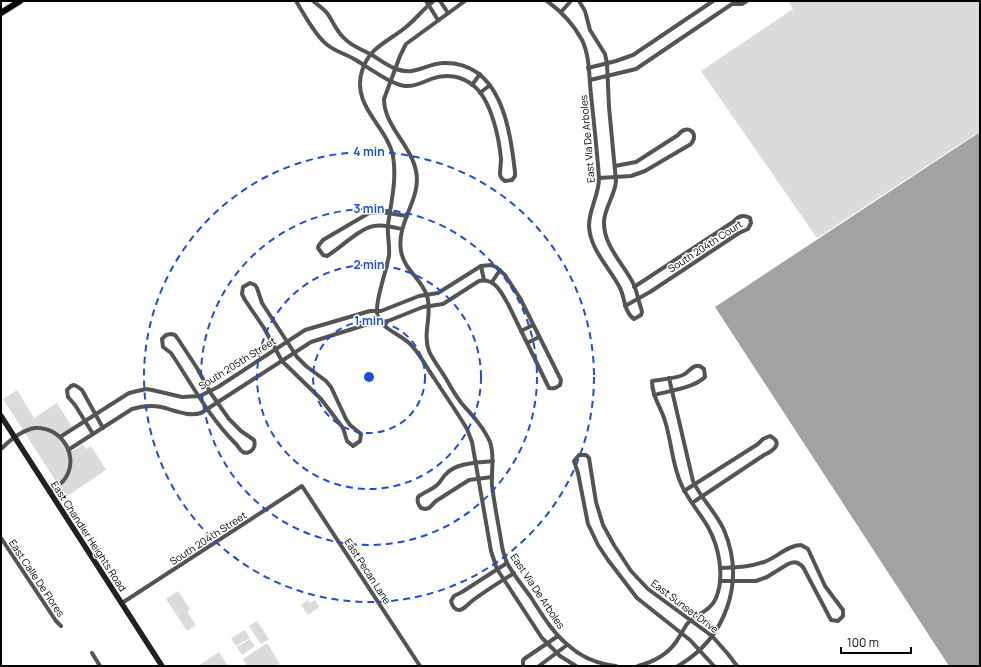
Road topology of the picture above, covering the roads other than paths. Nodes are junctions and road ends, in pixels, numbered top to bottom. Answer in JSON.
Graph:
{"nodes":[{"id":1,"x":19,"y":1,"type":"edge"},
{"id":2,"x":296,"y":1,"type":"edge"},
{"id":3,"x":313,"y":1,"type":"edge"},
{"id":4,"x":434,"y":1,"type":"edge"},
{"id":5,"x":440,"y":1,"type":"edge"},
{"id":6,"x":465,"y":1,"type":"edge"},
{"id":7,"x":571,"y":1,"type":"edge"},
{"id":8,"x":579,"y":1,"type":"edge"},
{"id":9,"x":713,"y":1,"type":"edge"},
{"id":10,"x":747,"y":1,"type":"edge"},
{"id":11,"x":551,"y":2,"type":"edge"},
{"id":12,"x":427,"y":3,"type":"edge"},
{"id":13,"x":561,"y":12,"type":"junction"},
{"id":14,"x":1,"y":13,"type":"edge"},
{"id":15,"x":448,"y":13,"type":"junction"},
{"id":16,"x":438,"y":20,"type":"junction"},
{"id":17,"x":371,"y":54,"type":"junction"},
{"id":18,"x":607,"y":63,"type":"junction"},
{"id":19,"x":364,"y":65,"type":"junction"},
{"id":20,"x":588,"y":68,"type":"junction"},
{"id":21,"x":395,"y":69,"type":"junction"},
{"id":22,"x":480,"y":74,"type":"junction"},
{"id":23,"x":608,"y":76,"type":"junction"},
{"id":24,"x":590,"y":80,"type":"junction"},
{"id":25,"x":390,"y":81,"type":"junction"},
{"id":26,"x":472,"y":85,"type":"junction"},
{"id":27,"x":490,"y":86,"type":"junction"},
{"id":28,"x":480,"y":93,"type":"junction"},
{"id":29,"x":615,"y":166,"type":"junction"},
{"id":30,"x":599,"y":178,"type":"junction"},
{"id":31,"x":616,"y":178,"type":"junction"},
{"id":32,"x":390,"y":212,"type":"junction"},
{"id":33,"x":407,"y":216,"type":"junction"},
{"id":34,"x":388,"y":226,"type":"junction"},
{"id":35,"x":402,"y":229,"type":"junction"},
{"id":36,"x":481,"y":266,"type":"junction"},
{"id":37,"x":500,"y":270,"type":"junction"},
{"id":38,"x":484,"y":280,"type":"junction"},
{"id":39,"x":492,"y":282,"type":"junction"},
{"id":40,"x":634,"y":287,"type":"junction"},
{"id":41,"x":427,"y":294,"type":"junction"},
{"id":42,"x":638,"y":298,"type":"junction"},
{"id":43,"x":625,"y":306,"type":"junction"},
{"id":44,"x":430,"y":307,"type":"junction"},
{"id":45,"x":376,"y":310,"type":"junction"},
{"id":46,"x":381,"y":322,"type":"junction"},
{"id":47,"x":533,"y":325,"type":"junction"},
{"id":48,"x":521,"y":331,"type":"junction"},
{"id":49,"x":539,"y":337,"type":"junction"},
{"id":50,"x":287,"y":342,"type":"junction"},
{"id":51,"x":527,"y":343,"type":"junction"},
{"id":52,"x":276,"y":349,"type":"junction"},
{"id":53,"x":294,"y":352,"type":"junction"},
{"id":54,"x":282,"y":361,"type":"junction"},
{"id":55,"x":669,"y":378,"type":"junction"},
{"id":56,"x":672,"y":390,"type":"junction"},
{"id":57,"x":210,"y":392,"type":"junction"},
{"id":58,"x":654,"y":395,"type":"junction"},
{"id":59,"x":200,"y":396,"type":"junction"},
{"id":60,"x":219,"y":402,"type":"junction"},
{"id":61,"x":208,"y":409,"type":"junction"},
{"id":62,"x":95,"y":414,"type":"junction"},
{"id":63,"x":1,"y":416,"type":"edge"},
{"id":64,"x":85,"y":421,"type":"junction"},
{"id":65,"x":103,"y":428,"type":"junction"},
{"id":66,"x":93,"y":434,"type":"junction"},
{"id":67,"x":15,"y":437,"type":"junction"},
{"id":68,"x":60,"y":437,"type":"junction"},
{"id":69,"x":3,"y":445,"type":"edge"},
{"id":70,"x":1,"y":449,"type":"edge"},
{"id":71,"x":68,"y":450,"type":"junction"},
{"id":72,"x":493,"y":462,"type":"junction"},
{"id":73,"x":475,"y":463,"type":"junction"},
{"id":74,"x":492,"y":477,"type":"junction"},
{"id":75,"x":479,"y":478,"type":"junction"},
{"id":76,"x":695,"y":485,"type":"junction"},
{"id":77,"x":302,"y":486,"type":"joint"},
{"id":78,"x":49,"y":492,"type":"junction"},
{"id":79,"x":684,"y":492,"type":"junction"},
{"id":80,"x":702,"y":496,"type":"junction"},
{"id":81,"x":692,"y":503,"type":"junction"},
{"id":82,"x":1,"y":538,"type":"edge"},
{"id":83,"x":507,"y":563,"type":"junction"},
{"id":84,"x":720,"y":568,"type":"junction"},
{"id":85,"x":732,"y":568,"type":"junction"},
{"id":86,"x":497,"y":570,"type":"junction"},
{"id":87,"x":514,"y":573,"type":"junction"},
{"id":88,"x":504,"y":580,"type":"junction"},
{"id":89,"x":732,"y":580,"type":"junction"},
{"id":90,"x":720,"y":581,"type":"junction"},
{"id":91,"x":122,"y":603,"type":"junction"},
{"id":92,"x":691,"y":620,"type":"junction"},
{"id":93,"x":62,"y":626,"type":"dead end"},
{"id":94,"x":682,"y":633,"type":"junction"},
{"id":95,"x":558,"y":636,"type":"junction"},
{"id":96,"x":712,"y":636,"type":"junction"},
{"id":97,"x":548,"y":644,"type":"junction"},
{"id":98,"x":567,"y":644,"type":"junction"},
{"id":99,"x":700,"y":650,"type":"junction"},
{"id":100,"x":92,"y":653,"type":"dead end"},
{"id":101,"x":557,"y":653,"type":"junction"},
{"id":102,"x":100,"y":666,"type":"edge"},
{"id":103,"x":162,"y":666,"type":"edge"},
{"id":104,"x":420,"y":666,"type":"edge"},
{"id":105,"x":523,"y":666,"type":"edge"},
{"id":106,"x":539,"y":666,"type":"edge"},
{"id":107,"x":576,"y":666,"type":"edge"},
{"id":108,"x":616,"y":666,"type":"edge"},
{"id":109,"x":638,"y":666,"type":"edge"},
{"id":110,"x":678,"y":666,"type":"edge"},
{"id":111,"x":714,"y":666,"type":"edge"},
{"id":112,"x":736,"y":666,"type":"edge"}],
"edges":[{"from":1,"to":14,"type":"main road"},
{"from":2,"to":19,"type":"street"},
{"from":3,"to":17,"type":"street"},
{"from":4,"to":12,"type":"street"},
{"from":5,"to":15,"type":"street"},
{"from":6,"to":15,"type":"street"},
{"from":7,"to":13,"type":"street"},
{"from":8,"to":18,"type":"street"},
{"from":9,"to":18,"type":"street"},
{"from":10,"to":23,"type":"street"},
{"from":11,"to":13,"type":"street","name":"East Via De Arboles"},
{"from":12,"to":16,"type":"street"},
{"from":12,"to":17,"type":"street"},
{"from":13,"to":20,"type":"street","name":"East Via De Arboles"},
{"from":15,"to":16,"type":"street","name":"East Via De Arboles"},
{"from":16,"to":21,"type":"street","name":"East Via De Arboles"},
{"from":17,"to":19,"type":"street"},
{"from":17,"to":21,"type":"street"},
{"from":18,"to":20,"type":"street"},
{"from":18,"to":23,"type":"street"},
{"from":19,"to":25,"type":"street"},
{"from":19,"to":32,"type":"street"},
{"from":20,"to":24,"type":"street","name":"East Via De Arboles"},
{"from":21,"to":22,"type":"street"},
{"from":21,"to":25,"type":"street","name":"East Via De Arboles"},
{"from":22,"to":26,"type":"street"},
{"from":22,"to":27,"type":"street"},
{"from":23,"to":24,"type":"street"},
{"from":23,"to":29,"type":"street"},
{"from":24,"to":30,"type":"street","name":"East Via De Arboles"},
{"from":25,"to":26,"type":"street"},
{"from":25,"to":33,"type":"street","name":"East Via De Arboles"},
{"from":26,"to":28,"type":"street"},
{"from":27,"to":28,"type":"street"},
{"from":27,"to":28,"type":"street"},
{"from":29,"to":31,"type":"street"},
{"from":29,"to":31,"type":"street"},
{"from":30,"to":31,"type":"street"},
{"from":30,"to":43,"type":"street","name":"East Via De Arboles"},
{"from":31,"to":40,"type":"street"},
{"from":32,"to":33,"type":"street"},
{"from":32,"to":34,"type":"street"},
{"from":32,"to":34,"type":"street"},
{"from":33,"to":35,"type":"street","name":"East Via De Arboles"},
{"from":34,"to":35,"type":"street"},
{"from":34,"to":45,"type":"street"},
{"from":35,"to":41,"type":"street","name":"East Via De Arboles"},
{"from":36,"to":37,"type":"street"},
{"from":36,"to":38,"type":"street"},
{"from":36,"to":41,"type":"street","name":"South 205th Street"},
{"from":37,"to":39,"type":"street"},
{"from":37,"to":47,"type":"street"},
{"from":38,"to":39,"type":"street"},
{"from":38,"to":44,"type":"street"},
{"from":39,"to":48,"type":"street"},
{"from":40,"to":42,"type":"street"},
{"from":40,"to":42,"type":"street","name":"South 204th Court"},
{"from":41,"to":44,"type":"street","name":"East Via De Arboles"},
{"from":41,"to":45,"type":"street","name":"South 205th Street"},
{"from":42,"to":43,"type":"street","name":"South 204th Court"},
{"from":42,"to":43,"type":"street"},
{"from":44,"to":46,"type":"street"},
{"from":44,"to":72,"type":"street","name":"East Via De Arboles"},
{"from":45,"to":46,"type":"street","name":"East Via De Arboles"},
{"from":45,"to":50,"type":"street","name":"South 205th Street"},
{"from":46,"to":53,"type":"street"},
{"from":46,"to":73,"type":"street","name":"East Via De Arboles"},
{"from":47,"to":48,"type":"street"},
{"from":47,"to":49,"type":"street"},
{"from":48,"to":51,"type":"street"},
{"from":49,"to":51,"type":"street"},
{"from":49,"to":51,"type":"street"},
{"from":50,"to":52,"type":"street","name":"South 205th Street"},
{"from":50,"to":52,"type":"street"},
{"from":50,"to":53,"type":"street"},
{"from":52,"to":54,"type":"street"},
{"from":52,"to":57,"type":"street","name":"South 205th Street"},
{"from":53,"to":54,"type":"street"},
{"from":53,"to":54,"type":"street"},
{"from":54,"to":60,"type":"street"},
{"from":55,"to":56,"type":"street"},
{"from":55,"to":56,"type":"street"},
{"from":55,"to":58,"type":"street"},
{"from":56,"to":58,"type":"street"},
{"from":56,"to":76,"type":"street"},
{"from":57,"to":59,"type":"street","name":"South 205th Street"},
{"from":57,"to":59,"type":"street"},
{"from":57,"to":60,"type":"street"},
{"from":58,"to":79,"type":"street"},
{"from":59,"to":61,"type":"street"},
{"from":59,"to":62,"type":"street","name":"South 205th Street"},
{"from":60,"to":61,"type":"street"},
{"from":60,"to":61,"type":"street"},
{"from":61,"to":65,"type":"street"},
{"from":62,"to":64,"type":"street","name":"South 205th Street"},
{"from":62,"to":64,"type":"street"},
{"from":62,"to":65,"type":"street"},
{"from":63,"to":67,"type":"main road","name":"East Chandler Heights Road"},
{"from":64,"to":66,"type":"street"},
{"from":64,"to":68,"type":"street","name":"South 205th Street"},
{"from":65,"to":66,"type":"street"},
{"from":66,"to":71,"type":"street"},
{"from":67,"to":68,"type":"street"},
{"from":67,"to":69,"type":"street"},
{"from":67,"to":78,"type":"main road","name":"East Chandler Heights Road"},
{"from":68,"to":71,"type":"street"},
{"from":69,"to":70,"type":"street"},
{"from":71,"to":78,"type":"street"},
{"from":72,"to":73,"type":"street"},
{"from":72,"to":74,"type":"street","name":"East Via De Arboles"},
{"from":73,"to":75,"type":"street","name":"East Via De Arboles"},
{"from":73,"to":75,"type":"street"},
{"from":74,"to":75,"type":"street"},
{"from":74,"to":83,"type":"street","name":"East Via De Arboles"},
{"from":75,"to":86,"type":"street","name":"East Via De Arboles"},
{"from":76,"to":79,"type":"street"},
{"from":76,"to":80,"type":"street"},
{"from":76,"to":80,"type":"street"},
{"from":77,"to":91,"type":"street","name":"South 204th Street"},
{"from":77,"to":104,"type":"street","name":"East Pecan Lane"},
{"from":78,"to":91,"type":"main road","name":"East Chandler Heights Road"},
{"from":79,"to":81,"type":"street"},
{"from":80,"to":81,"type":"street"},
{"from":80,"to":85,"type":"street"},
{"from":81,"to":84,"type":"street"},
{"from":82,"to":93,"type":"street","name":"East Calle De Flores"},
{"from":83,"to":86,"type":"street"},
{"from":83,"to":87,"type":"street","name":"East Via De Arboles"},
{"from":84,"to":85,"type":"street"},
{"from":84,"to":90,"type":"street"},
{"from":85,"to":89,"type":"street"},
{"from":85,"to":89,"type":"street"},
{"from":86,"to":88,"type":"street","name":"East Via De Arboles"},
{"from":86,"to":88,"type":"street"},
{"from":87,"to":88,"type":"street"},
{"from":87,"to":95,"type":"street","name":"East Via De Arboles"},
{"from":88,"to":97,"type":"street","name":"East Via De Arboles"},
{"from":89,"to":90,"type":"street"},
{"from":89,"to":96,"type":"street"},
{"from":90,"to":92,"type":"street"},
{"from":91,"to":103,"type":"main road","name":"East Chandler Heights Road"},
{"from":92,"to":94,"type":"street"},
{"from":92,"to":94,"type":"street","name":"East Sunset Drive"},
{"from":92,"to":96,"type":"street","name":"East Sunset Drive"},
{"from":94,"to":99,"type":"street","name":"East Sunset Drive"},
{"from":94,"to":109,"type":"street"},
{"from":95,"to":97,"type":"street"},
{"from":95,"to":98,"type":"street","name":"East Via De Arboles"},
{"from":96,"to":99,"type":"street"},
{"from":96,"to":112,"type":"street","name":"East Sunset Drive"},
{"from":97,"to":101,"type":"street","name":"East Via De Arboles"},
{"from":97,"to":105,"type":"street"},
{"from":98,"to":101,"type":"street"},
{"from":98,"to":108,"type":"street","name":"East Via De Arboles"},
{"from":99,"to":110,"type":"street"},
{"from":99,"to":111,"type":"street","name":"East Sunset Drive"},
{"from":100,"to":102,"type":"street"},
{"from":101,"to":106,"type":"street"},
{"from":101,"to":107,"type":"street","name":"East Via De Arboles"}]}
